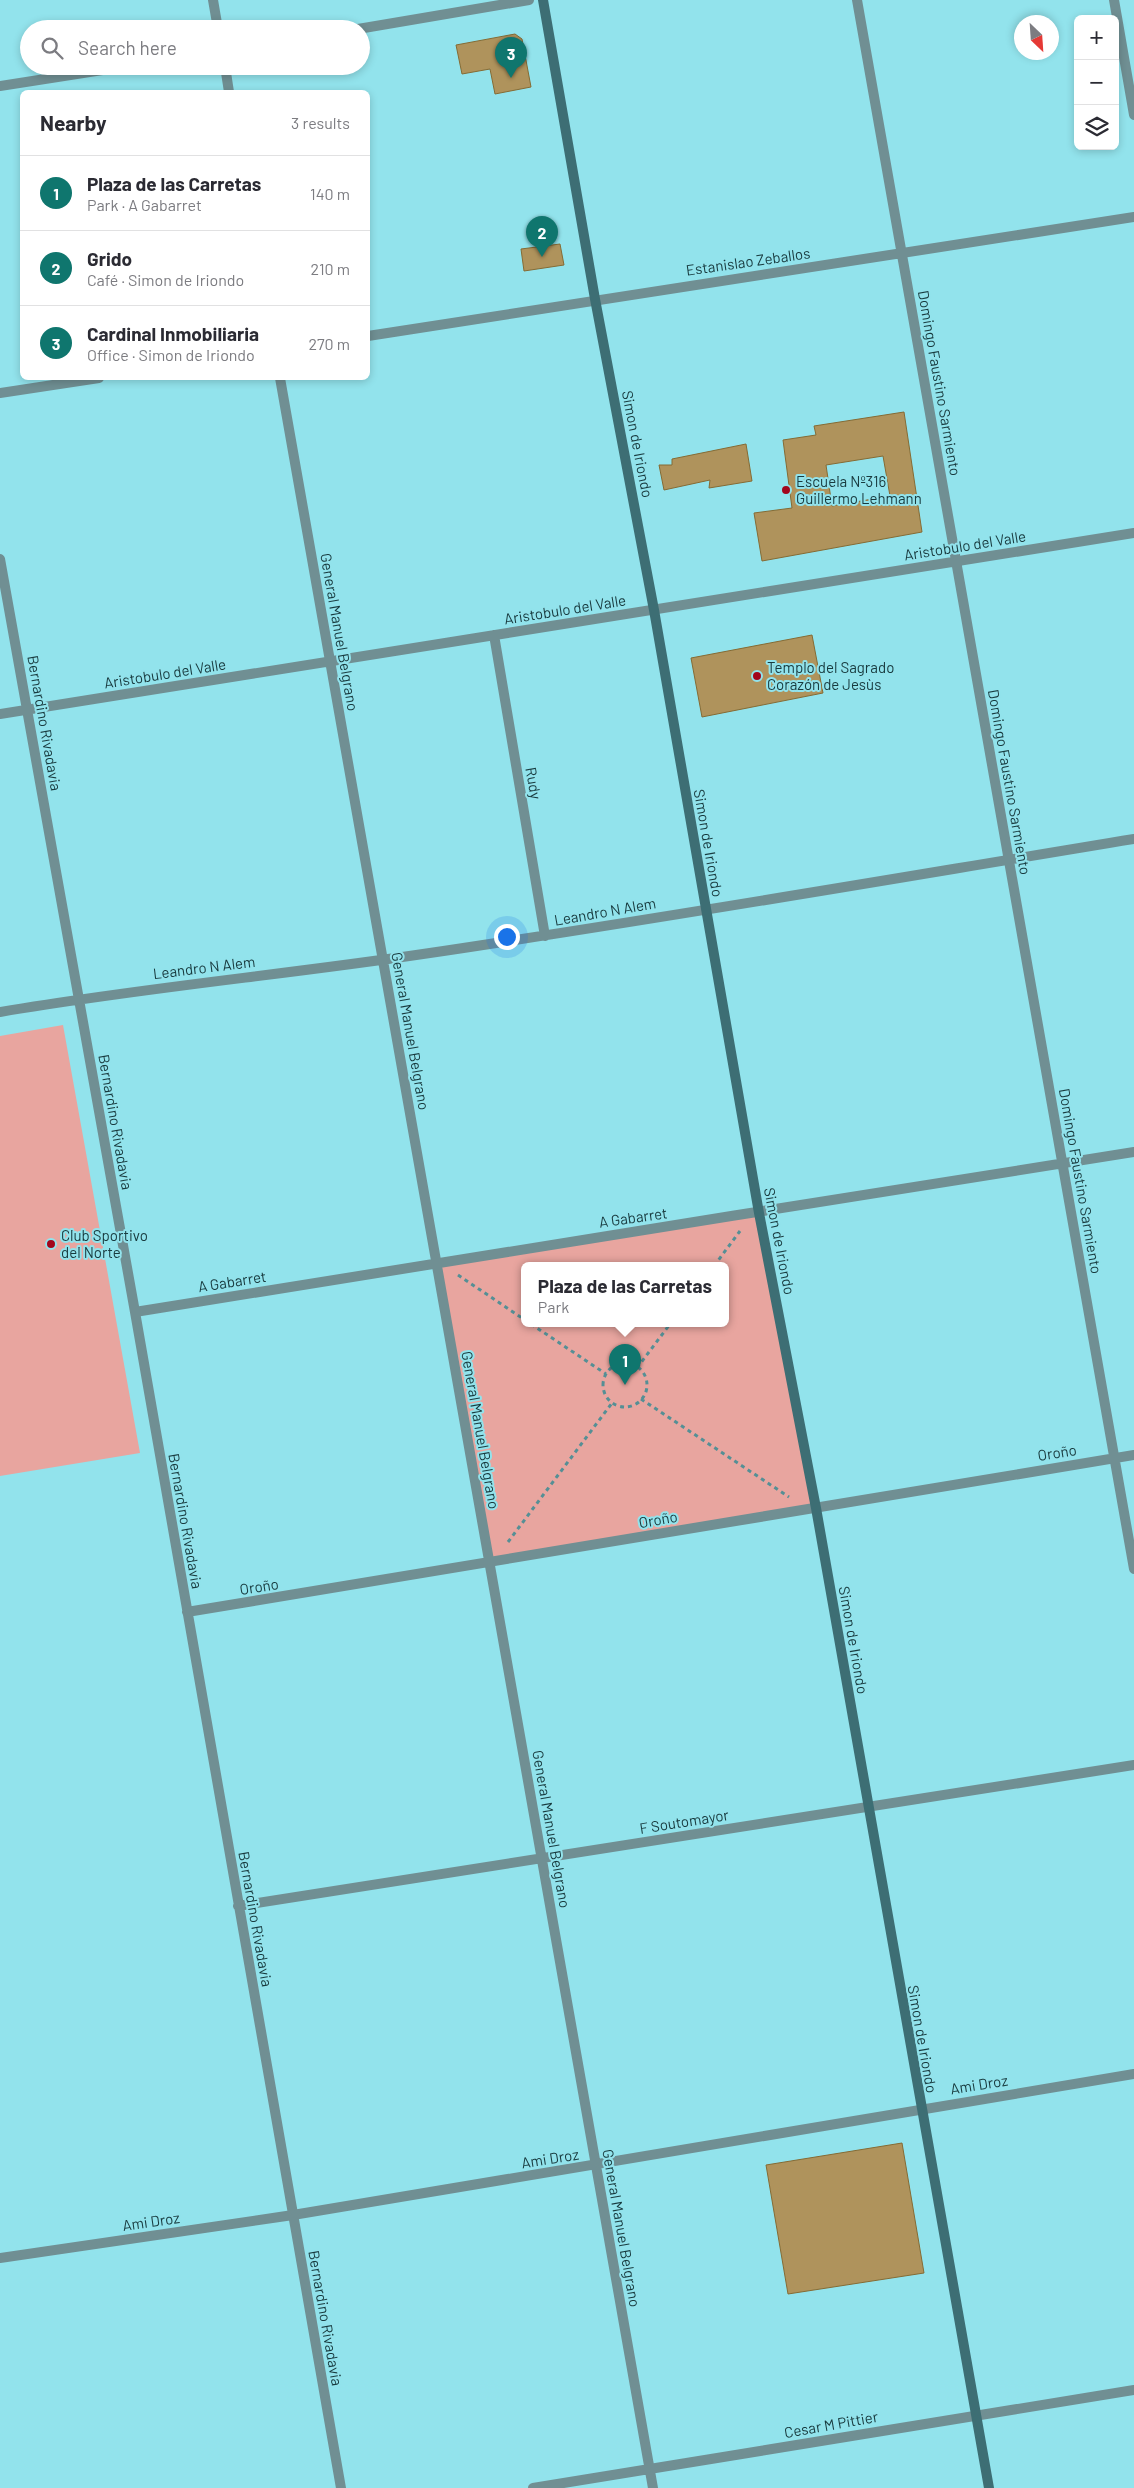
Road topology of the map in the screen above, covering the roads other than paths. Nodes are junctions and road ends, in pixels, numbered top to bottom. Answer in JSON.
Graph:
{"nodes":[{"id":1,"x":213,"y":0,"type":"edge"},
{"id":2,"x":529,"y":0,"type":"edge"},
{"id":3,"x":543,"y":0,"type":"edge"},
{"id":4,"x":857,"y":0,"type":"edge"},
{"id":5,"x":1114,"y":0,"type":"edge"},
{"id":6,"x":216,"y":20,"type":"edge"},
{"id":7,"x":370,"y":27,"type":"edge"},
{"id":8,"x":70,"y":75,"type":"edge"},
{"id":9,"x":226,"y":75,"type":"edge"},
{"id":10,"x":0,"y":86,"type":"edge"},
{"id":11,"x":229,"y":90,"type":"edge"},
{"id":12,"x":1134,"y":116,"type":"edge"},
{"id":13,"x":1134,"y":218,"type":"edge"},
{"id":14,"x":902,"y":254,"type":"junction"},
{"id":15,"x":595,"y":299,"type":"junction"},
{"id":16,"x":370,"y":336,"type":"edge"},
{"id":17,"x":85,"y":380,"type":"edge"},
{"id":18,"x":280,"y":380,"type":"edge"},
{"id":19,"x":0,"y":392,"type":"edge"},
{"id":20,"x":1134,"y":533,"type":"edge"},
{"id":21,"x":0,"y":558,"type":"edge"},
{"id":22,"x":956,"y":562,"type":"junction"},
{"id":23,"x":1,"y":572,"type":"edge"},
{"id":24,"x":654,"y":610,"type":"junction"},
{"id":25,"x":494,"y":635,"type":"junction"},
{"id":26,"x":330,"y":661,"type":"junction"},
{"id":27,"x":27,"y":710,"type":"junction"},
{"id":28,"x":0,"y":714,"type":"edge"},
{"id":29,"x":1134,"y":840,"type":"edge"},
{"id":30,"x":1009,"y":860,"type":"junction"},
{"id":31,"x":705,"y":909,"type":"junction"},
{"id":32,"x":544,"y":936,"type":"junction"},
{"id":33,"x":383,"y":960,"type":"junction"},
{"id":34,"x":78,"y":998,"type":"junction"},
{"id":35,"x":0,"y":1012,"type":"edge"},
{"id":36,"x":1134,"y":1152,"type":"edge"},
{"id":37,"x":1062,"y":1163,"type":"junction"},
{"id":38,"x":759,"y":1214,"type":"junction"},
{"id":39,"x":436,"y":1262,"type":"junction"},
{"id":40,"x":135,"y":1312,"type":"junction"},
{"id":41,"x":1134,"y":1455,"type":"edge"},
{"id":42,"x":1114,"y":1458,"type":"junction"},
{"id":43,"x":816,"y":1508,"type":"junction"},
{"id":44,"x":490,"y":1564,"type":"junction"},
{"id":45,"x":1134,"y":1569,"type":"edge"},
{"id":46,"x":187,"y":1612,"type":"junction"},
{"id":47,"x":1134,"y":1765,"type":"edge"},
{"id":48,"x":867,"y":1807,"type":"junction"},
{"id":49,"x":542,"y":1859,"type":"junction"},
{"id":50,"x":238,"y":1906,"type":"junction"},
{"id":51,"x":1134,"y":2074,"type":"edge"},
{"id":52,"x":920,"y":2109,"type":"junction"},
{"id":53,"x":596,"y":2165,"type":"junction"},
{"id":54,"x":293,"y":2216,"type":"junction"},
{"id":55,"x":0,"y":2258,"type":"edge"},
{"id":56,"x":1134,"y":2390,"type":"edge"},
{"id":57,"x":977,"y":2414,"type":"junction"},
{"id":58,"x":649,"y":2470,"type":"junction"},
{"id":59,"x":341,"y":2488,"type":"edge"},
{"id":60,"x":533,"y":2488,"type":"edge"},
{"id":61,"x":653,"y":2488,"type":"edge"},
{"id":62,"x":989,"y":2488,"type":"edge"}],
"edges":[{"from":1,"to":6,"type":"street"},
{"from":2,"to":7,"type":"street"},
{"from":3,"to":15,"type":"main road","name":"Simon de Iriondo"},
{"from":4,"to":14,"type":"street","name":"Domingo Faustino Sarmiento"},
{"from":5,"to":12,"type":"street"},
{"from":8,"to":10,"type":"street"},
{"from":9,"to":11,"type":"street"},
{"from":13,"to":14,"type":"street","name":"Estanislao Zeballos"},
{"from":14,"to":15,"type":"street","name":"Estanislao Zeballos"},
{"from":14,"to":22,"type":"street","name":"Domingo Faustino Sarmiento"},
{"from":15,"to":16,"type":"street","name":"Estanislao Zeballos"},
{"from":15,"to":24,"type":"main road","name":"Simon de Iriondo"},
{"from":17,"to":19,"type":"street"},
{"from":18,"to":26,"type":"street","name":"General Manuel Belgrano"},
{"from":20,"to":22,"type":"street","name":"Aristobulo del Valle"},
{"from":21,"to":23,"type":"street","name":"Bernardino Rivadavia"},
{"from":22,"to":24,"type":"street","name":"Aristobulo del Valle"},
{"from":22,"to":30,"type":"street","name":"Domingo Faustino Sarmiento"},
{"from":23,"to":27,"type":"street","name":"Bernardino Rivadavia"},
{"from":24,"to":25,"type":"street","name":"Aristobulo del Valle"},
{"from":24,"to":31,"type":"main road","name":"Simon de Iriondo"},
{"from":25,"to":26,"type":"street","name":"Aristobulo del Valle"},
{"from":25,"to":32,"type":"street","name":"Rudy"},
{"from":26,"to":27,"type":"street","name":"Aristobulo del Valle"},
{"from":26,"to":33,"type":"street","name":"General Manuel Belgrano"},
{"from":27,"to":28,"type":"street","name":"Aristobulo del Valle"},
{"from":27,"to":34,"type":"street","name":"Bernardino Rivadavia"},
{"from":29,"to":30,"type":"street","name":"Leandro N Alem"},
{"from":30,"to":31,"type":"street","name":"Leandro N Alem"},
{"from":30,"to":37,"type":"street","name":"Domingo Faustino Sarmiento"},
{"from":31,"to":32,"type":"street","name":"Leandro N Alem"},
{"from":31,"to":38,"type":"main road","name":"Simon de Iriondo"},
{"from":32,"to":33,"type":"street","name":"Leandro N Alem"},
{"from":33,"to":34,"type":"street","name":"Leandro N Alem"},
{"from":33,"to":39,"type":"street","name":"General Manuel Belgrano"},
{"from":34,"to":35,"type":"street","name":"Leandro N Alem"},
{"from":34,"to":40,"type":"street","name":"Bernardino Rivadavia"},
{"from":36,"to":37,"type":"street","name":"A Gabarret"},
{"from":37,"to":38,"type":"street","name":"A Gabarret"},
{"from":37,"to":42,"type":"street","name":"Domingo Faustino Sarmiento"},
{"from":38,"to":39,"type":"street","name":"A Gabarret"},
{"from":38,"to":43,"type":"main road","name":"Simon de Iriondo"},
{"from":39,"to":40,"type":"street","name":"A Gabarret"},
{"from":39,"to":44,"type":"street","name":"General Manuel Belgrano"},
{"from":40,"to":46,"type":"street","name":"Bernardino Rivadavia"},
{"from":41,"to":42,"type":"street","name":"Oroño"},
{"from":42,"to":43,"type":"street","name":"Oroño"},
{"from":42,"to":45,"type":"street","name":"Domingo Faustino Sarmiento"},
{"from":43,"to":44,"type":"street","name":"Oroño"},
{"from":43,"to":48,"type":"main road","name":"Simon de Iriondo"},
{"from":44,"to":46,"type":"street","name":"Oroño"},
{"from":44,"to":49,"type":"street","name":"General Manuel Belgrano"},
{"from":46,"to":50,"type":"street","name":"Bernardino Rivadavia"},
{"from":47,"to":48,"type":"street","name":"F Soutomayor"},
{"from":48,"to":49,"type":"street","name":"F Soutomayor"},
{"from":48,"to":52,"type":"main road","name":"Simon de Iriondo"},
{"from":49,"to":50,"type":"street","name":"F Soutomayor"},
{"from":49,"to":53,"type":"street","name":"General Manuel Belgrano"},
{"from":50,"to":54,"type":"street","name":"Bernardino Rivadavia"},
{"from":51,"to":52,"type":"street","name":"Ami Droz"},
{"from":52,"to":53,"type":"street","name":"Ami Droz"},
{"from":52,"to":57,"type":"main road","name":"Simon de Iriondo"},
{"from":53,"to":54,"type":"street","name":"Ami Droz"},
{"from":53,"to":58,"type":"street","name":"General Manuel Belgrano"},
{"from":54,"to":55,"type":"street","name":"Ami Droz"},
{"from":54,"to":59,"type":"street","name":"Bernardino Rivadavia"},
{"from":56,"to":57,"type":"street","name":"Cesar M Pittier"},
{"from":57,"to":58,"type":"street","name":"Cesar M Pittier"},
{"from":57,"to":62,"type":"main road","name":"Simon de Iriondo"},
{"from":58,"to":60,"type":"street","name":"Cesar M Pittier"},
{"from":58,"to":61,"type":"street","name":"General Manuel Belgrano"}]}
